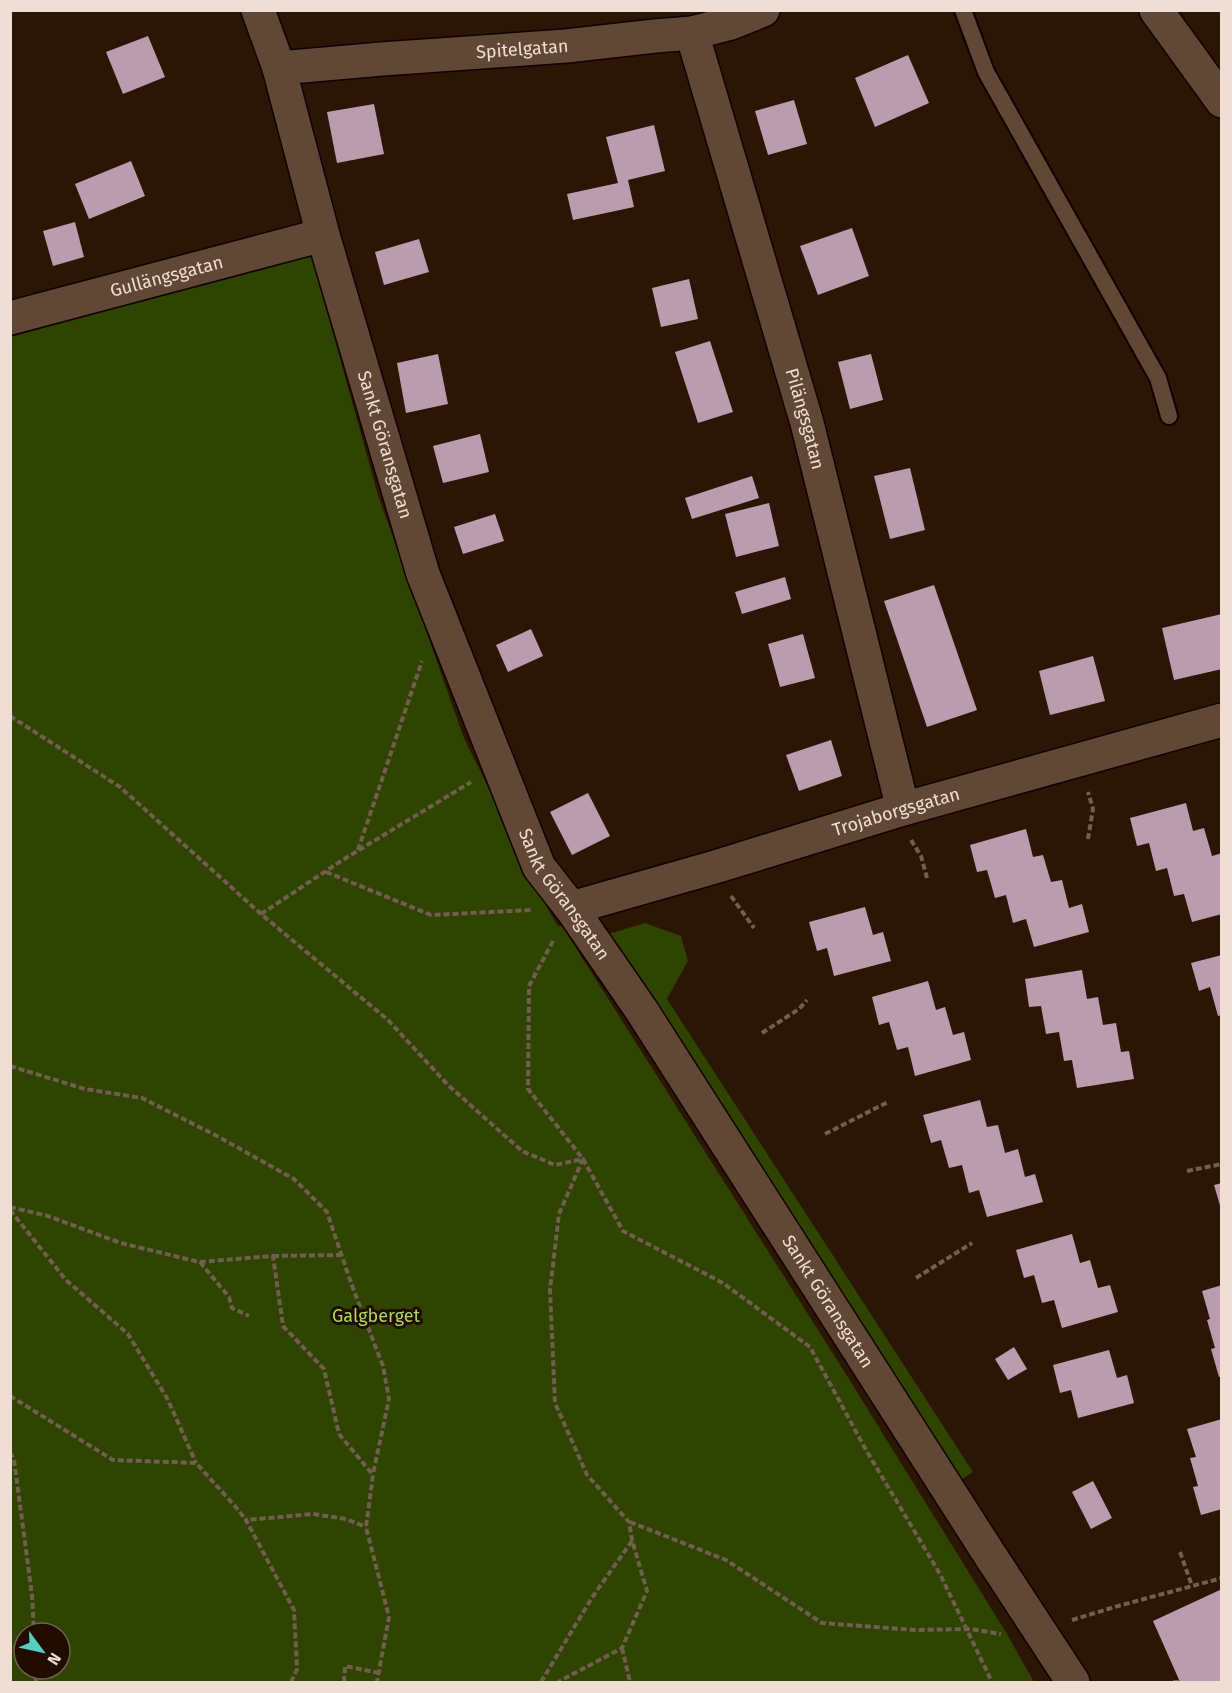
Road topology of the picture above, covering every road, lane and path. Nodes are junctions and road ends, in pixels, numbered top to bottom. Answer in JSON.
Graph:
{"nodes":[{"id":1,"x":258,"y":10,"type":"edge"},
{"id":2,"x":763,"y":10,"type":"edge"},
{"id":3,"x":963,"y":10,"type":"edge"},
{"id":4,"x":1156,"y":10,"type":"edge"},
{"id":5,"x":650,"y":23,"type":"edge"},
{"id":6,"x":692,"y":33,"type":"junction"},
{"id":7,"x":279,"y":68,"type":"junction"},
{"id":8,"x":1221,"y":101,"type":"edge"},
{"id":9,"x":323,"y":235,"type":"junction"},
{"id":10,"x":10,"y":318,"type":"edge"},
{"id":11,"x":1169,"y":416,"type":"dead end"},
{"id":12,"x":438,"y":612,"type":"junction"},
{"id":13,"x":10,"y":716,"type":"edge"},
{"id":14,"x":1221,"y":720,"type":"edge"},
{"id":15,"x":499,"y":765,"type":"junction"},
{"id":16,"x":903,"y":809,"type":"junction"},
{"id":17,"x":1092,"y":809,"type":"dead end"},
{"id":18,"x":1088,"y":839,"type":"dead end"},
{"id":19,"x":358,"y":851,"type":"junction"},
{"id":20,"x":325,"y":872,"type":"junction"},
{"id":21,"x":927,"y":878,"type":"dead end"},
{"id":22,"x":571,"y":909,"type":"junction"},
{"id":23,"x":261,"y":914,"type":"junction"},
{"id":24,"x":807,"y":1000,"type":"dead end"},
{"id":25,"x":762,"y":1033,"type":"dead end"},
{"id":26,"x":10,"y":1066,"type":"edge"},
{"id":27,"x":888,"y":1102,"type":"dead end"},
{"id":28,"x":825,"y":1134,"type":"dead end"},
{"id":29,"x":583,"y":1159,"type":"junction"},
{"id":30,"x":1221,"y":1164,"type":"edge"},
{"id":31,"x":1187,"y":1171,"type":"dead end"},
{"id":32,"x":10,"y":1208,"type":"edge"},
{"id":33,"x":972,"y":1243,"type":"dead end"},
{"id":34,"x":342,"y":1255,"type":"junction"},
{"id":35,"x":273,"y":1256,"type":"junction"},
{"id":36,"x":199,"y":1262,"type":"junction"},
{"id":37,"x":916,"y":1278,"type":"dead end"},
{"id":38,"x":249,"y":1316,"type":"dead end"},
{"id":39,"x":10,"y":1396,"type":"edge"},
{"id":40,"x":10,"y":1452,"type":"edge"},
{"id":41,"x":196,"y":1463,"type":"junction"},
{"id":42,"x":373,"y":1475,"type":"junction"},
{"id":43,"x":246,"y":1520,"type":"junction"},
{"id":44,"x":629,"y":1522,"type":"junction"},
{"id":45,"x":366,"y":1527,"type":"junction"},
{"id":46,"x":633,"y":1540,"type":"junction"},
{"id":47,"x":1180,"y":1552,"type":"dead end"},
{"id":48,"x":1221,"y":1578,"type":"edge"},
{"id":49,"x":1192,"y":1586,"type":"junction"},
{"id":50,"x":1082,"y":1618,"type":"dead end"},
{"id":51,"x":33,"y":1621,"type":"edge"},
{"id":52,"x":966,"y":1629,"type":"junction"},
{"id":53,"x":1040,"y":1631,"type":"junction"},
{"id":54,"x":622,"y":1648,"type":"junction"},
{"id":55,"x":379,"y":1673,"type":"junction"},
{"id":56,"x":1180,"y":1682,"type":"edge"},
{"id":57,"x":291,"y":1683,"type":"edge"},
{"id":58,"x":344,"y":1683,"type":"edge"},
{"id":59,"x":377,"y":1683,"type":"edge"},
{"id":60,"x":541,"y":1683,"type":"edge"},
{"id":61,"x":558,"y":1683,"type":"edge"},
{"id":62,"x":630,"y":1683,"type":"edge"},
{"id":63,"x":993,"y":1683,"type":"edge"},
{"id":64,"x":1073,"y":1683,"type":"edge"},
{"id":65,"x":1173,"y":1683,"type":"edge"}],
"edges":[{"from":1,"to":7,"type":"street","name":"Sankt Göransgatan"},
{"from":2,"to":6,"type":"street","name":"Spitelgatan"},
{"from":3,"to":11,"type":"lane"},
{"from":4,"to":8,"type":"street"},
{"from":5,"to":6,"type":"street","name":"Spitelgatan"},
{"from":5,"to":7,"type":"street","name":"Spitelgatan"},
{"from":6,"to":16,"type":"street","name":"Pilängsgatan"},
{"from":7,"to":9,"type":"street","name":"Sankt Göransgatan"},
{"from":9,"to":10,"type":"street","name":"Gullängsgatan"},
{"from":9,"to":12,"type":"street","name":"Sankt Göransgatan"},
{"from":12,"to":15,"type":"street","name":"Sankt Göransgatan"},
{"from":12,"to":19,"type":"path"},
{"from":13,"to":23,"type":"path"},
{"from":14,"to":16,"type":"street","name":"Trojaborgsgatan"},
{"from":15,"to":19,"type":"path"},
{"from":15,"to":22,"type":"street","name":"Sankt Göransgatan"},
{"from":16,"to":21,"type":"path"},
{"from":16,"to":22,"type":"street","name":"Trojaborgsgatan"},
{"from":17,"to":18,"type":"path"},
{"from":19,"to":20,"type":"path"},
{"from":20,"to":22,"type":"path"},
{"from":20,"to":23,"type":"path"},
{"from":22,"to":29,"type":"path"},
{"from":22,"to":53,"type":"street","name":"Sankt Göransgatan"},
{"from":23,"to":29,"type":"path"},
{"from":24,"to":25,"type":"path"},
{"from":26,"to":34,"type":"path"},
{"from":27,"to":28,"type":"path"},
{"from":29,"to":44,"type":"path"},
{"from":29,"to":52,"type":"path"},
{"from":30,"to":31,"type":"path"},
{"from":32,"to":36,"type":"path"},
{"from":32,"to":41,"type":"path"},
{"from":33,"to":37,"type":"path"},
{"from":34,"to":35,"type":"path"},
{"from":34,"to":42,"type":"path"},
{"from":35,"to":36,"type":"path"},
{"from":35,"to":42,"type":"path"},
{"from":36,"to":38,"type":"path"},
{"from":39,"to":41,"type":"path"},
{"from":40,"to":51,"type":"path"},
{"from":41,"to":43,"type":"path"},
{"from":42,"to":45,"type":"path"},
{"from":43,"to":45,"type":"path"},
{"from":43,"to":57,"type":"path"},
{"from":44,"to":46,"type":"path"},
{"from":44,"to":52,"type":"path"},
{"from":45,"to":55,"type":"path"},
{"from":46,"to":54,"type":"path"},
{"from":46,"to":60,"type":"path"},
{"from":47,"to":49,"type":"path"},
{"from":48,"to":49,"type":"path"},
{"from":49,"to":50,"type":"path"},
{"from":52,"to":53,"type":"path"},
{"from":52,"to":63,"type":"path"},
{"from":53,"to":64,"type":"street","name":"Sankt Göransgatan"},
{"from":54,"to":61,"type":"path"},
{"from":54,"to":62,"type":"path"},
{"from":55,"to":58,"type":"path"},
{"from":55,"to":59,"type":"path"},
{"from":56,"to":65,"type":"path"}]}
